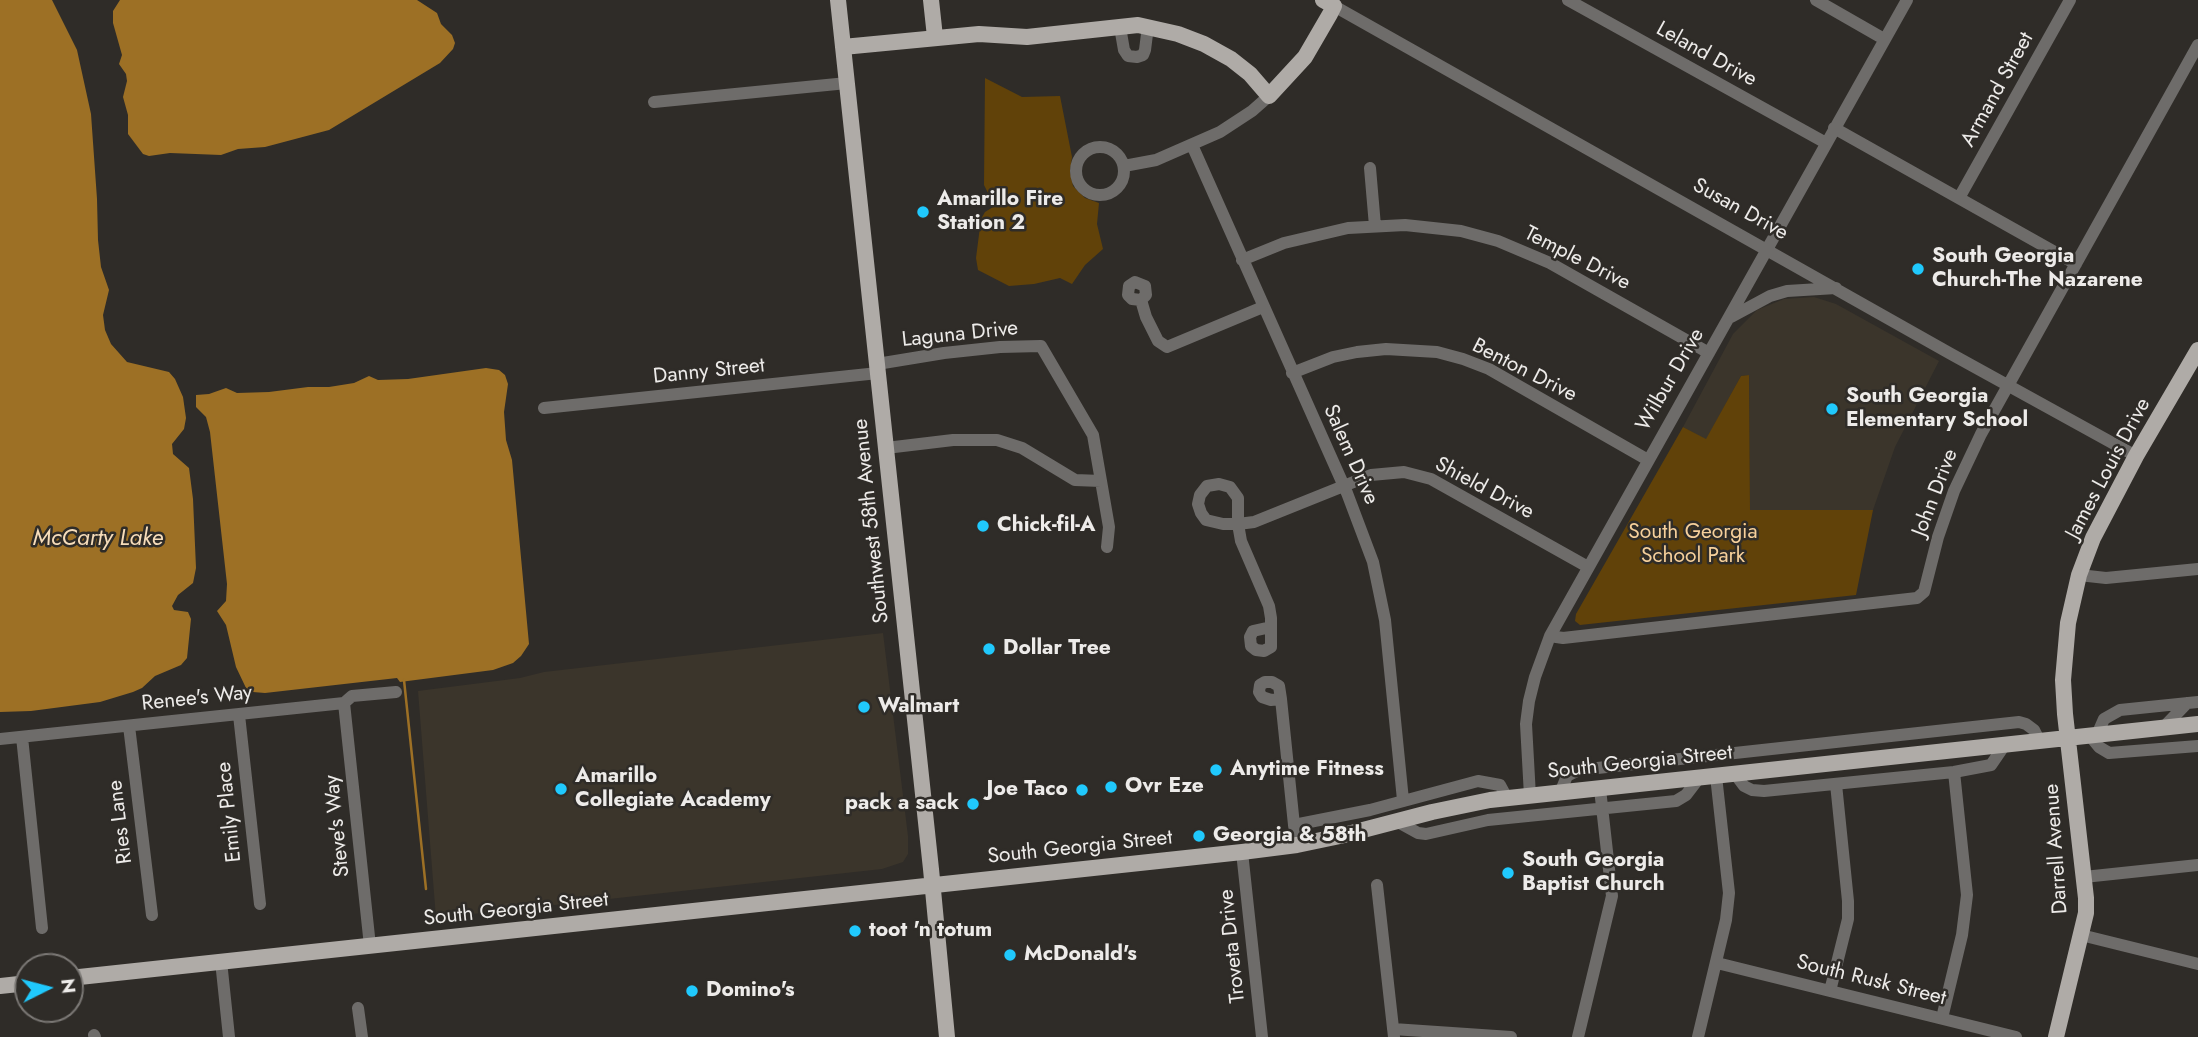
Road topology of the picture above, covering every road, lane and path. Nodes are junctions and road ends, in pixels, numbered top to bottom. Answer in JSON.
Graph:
{"nodes":[{"id":1,"x":838,"y":0,"type":"edge"},
{"id":2,"x":931,"y":0,"type":"edge"},
{"id":3,"x":1568,"y":0,"type":"edge"},
{"id":4,"x":1816,"y":0,"type":"edge"},
{"id":5,"x":1907,"y":0,"type":"edge"},
{"id":6,"x":2070,"y":0,"type":"edge"},
{"id":7,"x":1329,"y":3,"type":"edge"},
{"id":8,"x":1148,"y":26,"type":"junction"},
{"id":9,"x":1120,"y":27,"type":"junction"},
{"id":10,"x":935,"y":37,"type":"junction"},
{"id":11,"x":1884,"y":39,"type":"junction"},
{"id":12,"x":2198,"y":45,"type":"edge"},
{"id":13,"x":843,"y":47,"type":"junction"},
{"id":14,"x":846,"y":83,"type":"junction"},
{"id":15,"x":1269,"y":96,"type":"junction"},
{"id":16,"x":654,"y":102,"type":"dead end"},
{"id":17,"x":1834,"y":128,"type":"junction"},
{"id":18,"x":1826,"y":143,"type":"junction"},
{"id":19,"x":1192,"y":145,"type":"junction"},
{"id":20,"x":1124,"y":166,"type":"junction"},
{"id":21,"x":1370,"y":168,"type":"dead end"},
{"id":22,"x":1959,"y":198,"type":"junction"},
{"id":23,"x":1375,"y":226,"type":"junction"},
{"id":24,"x":1766,"y":248,"type":"junction"},
{"id":25,"x":1242,"y":260,"type":"junction"},
{"id":26,"x":2076,"y":264,"type":"junction"},
{"id":27,"x":1836,"y":288,"type":"junction"},
{"id":28,"x":1141,"y":300,"type":"dead end"},
{"id":29,"x":1263,"y":307,"type":"junction"},
{"id":30,"x":1729,"y":318,"type":"junction"},
{"id":31,"x":2198,"y":350,"type":"edge"},
{"id":32,"x":1709,"y":353,"type":"junction"},
{"id":33,"x":877,"y":368,"type":"junction"},
{"id":34,"x":1292,"y":373,"type":"junction"},
{"id":35,"x":2008,"y":385,"type":"junction"},
{"id":36,"x":544,"y":408,"type":"dead end"},
{"id":37,"x":886,"y":448,"type":"junction"},
{"id":38,"x":2136,"y":456,"type":"junction"},
{"id":39,"x":1648,"y":460,"type":"junction"},
{"id":40,"x":1101,"y":481,"type":"junction"},
{"id":41,"x":1343,"y":485,"type":"junction"},
{"id":42,"x":1107,"y":547,"type":"dead end"},
{"id":43,"x":1587,"y":568,"type":"junction"},
{"id":44,"x":2198,"y":569,"type":"edge"},
{"id":45,"x":2079,"y":575,"type":"junction"},
{"id":46,"x":1271,"y":627,"type":"dead end"},
{"id":47,"x":1550,"y":636,"type":"junction"},
{"id":48,"x":396,"y":692,"type":"dead end"},
{"id":49,"x":1280,"y":699,"type":"dead end"},
{"id":50,"x":344,"y":703,"type":"junction"},
{"id":51,"x":2192,"y":703,"type":"edge"},
{"id":52,"x":239,"y":715,"type":"junction"},
{"id":53,"x":2198,"y":724,"type":"edge"},
{"id":54,"x":130,"y":726,"type":"junction"},
{"id":55,"x":2163,"y":728,"type":"junction"},
{"id":56,"x":2094,"y":735,"type":"junction"},
{"id":57,"x":22,"y":737,"type":"junction"},
{"id":58,"x":2068,"y":738,"type":"junction"},
{"id":59,"x":0,"y":740,"type":"edge"},
{"id":60,"x":2040,"y":742,"type":"junction"},
{"id":61,"x":2004,"y":746,"type":"junction"},
{"id":62,"x":2198,"y":746,"type":"edge"},
{"id":63,"x":1954,"y":772,"type":"junction"},
{"id":64,"x":1735,"y":774,"type":"junction"},
{"id":65,"x":1716,"y":776,"type":"junction"},
{"id":66,"x":1699,"y":778,"type":"junction"},
{"id":67,"x":1836,"y":784,"type":"junction"},
{"id":68,"x":1600,"y":789,"type":"junction"},
{"id":69,"x":1560,"y":793,"type":"junction"},
{"id":70,"x":1530,"y":796,"type":"junction"},
{"id":71,"x":1507,"y":798,"type":"junction"},
{"id":72,"x":1403,"y":800,"type":"junction"},
{"id":73,"x":1602,"y":808,"type":"junction"},
{"id":74,"x":1398,"y":822,"type":"junction"},
{"id":75,"x":1294,"y":825,"type":"junction"},
{"id":76,"x":1297,"y":845,"type":"junction"},
{"id":77,"x":1242,"y":852,"type":"junction"},
{"id":78,"x":2198,"y":865,"type":"edge"},
{"id":79,"x":2084,"y":877,"type":"junction"},
{"id":80,"x":933,"y":884,"type":"junction"},
{"id":81,"x":1377,"y":885,"type":"dead end"},
{"id":82,"x":260,"y":904,"type":"dead end"},
{"id":83,"x":152,"y":915,"type":"dead end"},
{"id":84,"x":42,"y":928,"type":"dead end"},
{"id":85,"x":2081,"y":934,"type":"junction"},
{"id":86,"x":370,"y":946,"type":"junction"},
{"id":87,"x":221,"y":961,"type":"junction"},
{"id":88,"x":1717,"y":963,"type":"junction"},
{"id":89,"x":2198,"y":964,"type":"edge"},
{"id":90,"x":84,"y":976,"type":"edge"},
{"id":91,"x":1829,"y":990,"type":"junction"},
{"id":92,"x":358,"y":1008,"type":"dead end"},
{"id":93,"x":1942,"y":1018,"type":"junction"},
{"id":94,"x":1394,"y":1033,"type":"edge"},
{"id":95,"x":229,"y":1037,"type":"edge"},
{"id":96,"x":362,"y":1037,"type":"edge"},
{"id":97,"x":947,"y":1037,"type":"edge"},
{"id":98,"x":1262,"y":1037,"type":"edge"},
{"id":99,"x":1511,"y":1037,"type":"edge"},
{"id":100,"x":1578,"y":1037,"type":"edge"},
{"id":101,"x":1698,"y":1037,"type":"edge"},
{"id":102,"x":2015,"y":1037,"type":"edge"},
{"id":103,"x":2056,"y":1037,"type":"edge"}],
"edges":[{"from":1,"to":13,"type":"main road","name":"Southwest 58th Avenue"},
{"from":2,"to":10,"type":"main road"},
{"from":3,"to":18,"type":"street","name":"Leland Drive"},
{"from":4,"to":11,"type":"street"},
{"from":5,"to":11,"type":"street","name":"Wilbur Drive"},
{"from":6,"to":22,"type":"street","name":"Armand Street"},
{"from":7,"to":15,"type":"main road"},
{"from":7,"to":24,"type":"street","name":"Susan Drive"},
{"from":8,"to":9,"type":"main road"},
{"from":8,"to":9,"type":"street"},
{"from":8,"to":15,"type":"main road"},
{"from":9,"to":10,"type":"main road"},
{"from":10,"to":13,"type":"main road"},
{"from":11,"to":17,"type":"street","name":"Wilbur Drive"},
{"from":12,"to":26,"type":"street","name":"John Drive"},
{"from":13,"to":14,"type":"main road","name":"Southwest 58th Avenue"},
{"from":14,"to":16,"type":"street"},
{"from":14,"to":33,"type":"main road","name":"Southwest 58th Avenue"},
{"from":15,"to":19,"type":"street"},
{"from":17,"to":18,"type":"street","name":"Wilbur Drive"},
{"from":17,"to":22,"type":"street"},
{"from":18,"to":24,"type":"street","name":"Wilbur Drive"},
{"from":19,"to":20,"type":"street"},
{"from":19,"to":25,"type":"street","name":"Salem Drive"},
{"from":20,"to":20,"type":"street"},
{"from":21,"to":23,"type":"street"},
{"from":22,"to":26,"type":"street"},
{"from":23,"to":25,"type":"street","name":"Temple Drive"},
{"from":23,"to":32,"type":"street","name":"Temple Drive"},
{"from":24,"to":27,"type":"street","name":"Susan Drive"},
{"from":24,"to":30,"type":"street","name":"Wilbur Drive"},
{"from":25,"to":29,"type":"street","name":"Salem Drive"},
{"from":26,"to":35,"type":"street","name":"John Drive"},
{"from":27,"to":30,"type":"street"},
{"from":27,"to":35,"type":"street","name":"Susan Drive"},
{"from":28,"to":29,"type":"street"},
{"from":29,"to":34,"type":"street","name":"Salem Drive"},
{"from":30,"to":32,"type":"street","name":"Wilbur Drive"},
{"from":31,"to":38,"type":"main road","name":"James Louis Drive"},
{"from":32,"to":39,"type":"street","name":"Wilbur Drive"},
{"from":33,"to":36,"type":"street","name":"Danny Street"},
{"from":33,"to":37,"type":"main road","name":"Southwest 58th Avenue"},
{"from":33,"to":40,"type":"street","name":"Laguna Drive"},
{"from":34,"to":39,"type":"street","name":"Benton Drive"},
{"from":34,"to":41,"type":"street","name":"Salem Drive"},
{"from":35,"to":38,"type":"street","name":"Susan Drive"},
{"from":35,"to":47,"type":"street","name":"John Drive"},
{"from":37,"to":40,"type":"street"},
{"from":37,"to":80,"type":"main road","name":"Southwest 58th Avenue"},
{"from":38,"to":45,"type":"main road","name":"James Louis Drive"},
{"from":39,"to":43,"type":"street","name":"Wilbur Drive"},
{"from":40,"to":42,"type":"street","name":"Laguna Drive"},
{"from":41,"to":43,"type":"street","name":"Shield Drive"},
{"from":41,"to":46,"type":"street","name":"Shield Drive"},
{"from":41,"to":72,"type":"street","name":"Salem Drive"},
{"from":43,"to":47,"type":"street","name":"Wilbur Drive"},
{"from":44,"to":45,"type":"street"},
{"from":45,"to":58,"type":"main road","name":"James Louis Drive"},
{"from":47,"to":70,"type":"street","name":"Wilbur Drive"},
{"from":48,"to":50,"type":"street","name":"Renee's Way"},
{"from":49,"to":75,"type":"street"},
{"from":50,"to":52,"type":"street","name":"Renee's Way"},
{"from":50,"to":86,"type":"street","name":"Steve's Way"},
{"from":51,"to":55,"type":"street"},
{"from":51,"to":56,"type":"street"},
{"from":52,"to":54,"type":"street","name":"Renee's Way"},
{"from":52,"to":82,"type":"street","name":"Emily Place"},
{"from":53,"to":55,"type":"main road","name":"South Georgia Street"},
{"from":54,"to":57,"type":"street","name":"Renee's Way"},
{"from":54,"to":83,"type":"street","name":"Ries Lane"},
{"from":55,"to":56,"type":"main road","name":"South Georgia Street"},
{"from":56,"to":58,"type":"main road","name":"South Georgia Street"},
{"from":56,"to":62,"type":"street"},
{"from":57,"to":59,"type":"street","name":"Renee's Way"},
{"from":57,"to":84,"type":"street"},
{"from":58,"to":60,"type":"main road","name":"South Georgia Street"},
{"from":58,"to":79,"type":"main road","name":"Darrell Avenue"},
{"from":60,"to":61,"type":"main road","name":"South Georgia Street"},
{"from":60,"to":69,"type":"street"},
{"from":61,"to":63,"type":"street"},
{"from":61,"to":64,"type":"main road","name":"South Georgia Street"},
{"from":63,"to":67,"type":"street"},
{"from":63,"to":93,"type":"street"},
{"from":64,"to":65,"type":"main road","name":"South Georgia Street"},
{"from":64,"to":67,"type":"street"},
{"from":65,"to":66,"type":"main road","name":"South Georgia Street"},
{"from":65,"to":88,"type":"street"},
{"from":66,"to":68,"type":"main road","name":"South Georgia Street"},
{"from":66,"to":73,"type":"street"},
{"from":67,"to":91,"type":"street"},
{"from":68,"to":69,"type":"main road","name":"South Georgia Street"},
{"from":68,"to":73,"type":"street"},
{"from":69,"to":70,"type":"main road","name":"South Georgia Street"},
{"from":70,"to":71,"type":"main road","name":"South Georgia Street"},
{"from":71,"to":72,"type":"street"},
{"from":71,"to":74,"type":"main road","name":"South Georgia Street"},
{"from":72,"to":75,"type":"street"},
{"from":73,"to":74,"type":"street"},
{"from":73,"to":100,"type":"street"},
{"from":74,"to":76,"type":"main road","name":"South Georgia Street"},
{"from":75,"to":76,"type":"street"},
{"from":76,"to":77,"type":"main road","name":"South Georgia Street"},
{"from":77,"to":80,"type":"main road","name":"South Georgia Street"},
{"from":77,"to":98,"type":"street","name":"Troveta Drive"},
{"from":78,"to":79,"type":"street"},
{"from":79,"to":85,"type":"main road","name":"Darrell Avenue"},
{"from":80,"to":86,"type":"main road","name":"South Georgia Street"},
{"from":80,"to":97,"type":"main road","name":"Southwest 58th Avenue"},
{"from":81,"to":94,"type":"street"},
{"from":85,"to":89,"type":"street"},
{"from":85,"to":103,"type":"main road","name":"Darrell Avenue"},
{"from":86,"to":87,"type":"main road","name":"South Georgia Street"},
{"from":87,"to":90,"type":"main road","name":"South Georgia Street"},
{"from":87,"to":95,"type":"street"},
{"from":88,"to":91,"type":"street","name":"South Rusk Street"},
{"from":88,"to":101,"type":"street"},
{"from":91,"to":93,"type":"street","name":"South Rusk Street"},
{"from":92,"to":96,"type":"street"},
{"from":93,"to":102,"type":"street","name":"South Rusk Street"},
{"from":94,"to":99,"type":"street"}]}
